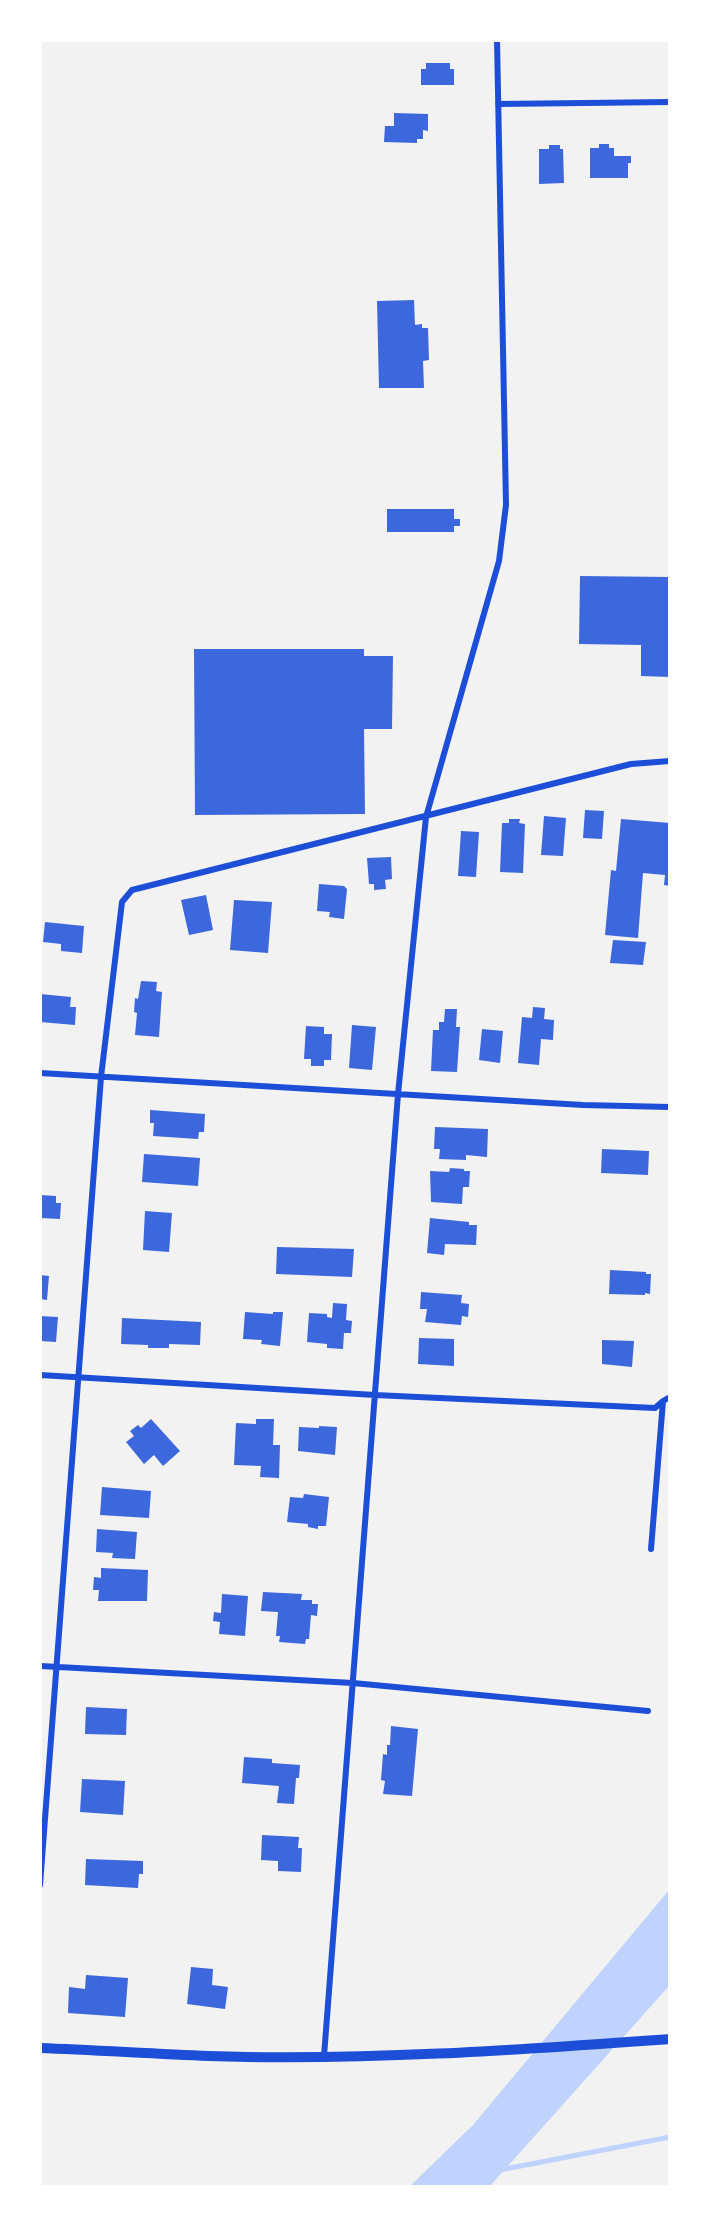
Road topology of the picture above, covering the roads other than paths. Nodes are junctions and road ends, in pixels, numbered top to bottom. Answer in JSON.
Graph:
{"nodes":[{"id":1,"x":497,"y":40,"type":"edge"},
{"id":2,"x":669,"y":102,"type":"edge"},
{"id":3,"x":498,"y":104,"type":"junction"},
{"id":4,"x":669,"y":761,"type":"edge"},
{"id":5,"x":426,"y":817,"type":"junction"},
{"id":6,"x":40,"y":1073,"type":"edge"},
{"id":7,"x":101,"y":1077,"type":"junction"},
{"id":8,"x":398,"y":1094,"type":"junction"},
{"id":9,"x":669,"y":1107,"type":"edge"},
{"id":10,"x":40,"y":1375,"type":"edge"},
{"id":11,"x":79,"y":1377,"type":"junction"},
{"id":12,"x":375,"y":1395,"type":"junction"},
{"id":13,"x":669,"y":1397,"type":"edge"},
{"id":14,"x":663,"y":1401,"type":"junction"},
{"id":15,"x":651,"y":1549,"type":"dead end"},
{"id":16,"x":40,"y":1666,"type":"edge"},
{"id":17,"x":57,"y":1667,"type":"junction"},
{"id":18,"x":353,"y":1683,"type":"junction"},
{"id":19,"x":648,"y":1711,"type":"dead end"},
{"id":20,"x":40,"y":1885,"type":"edge"},
{"id":21,"x":669,"y":2039,"type":"edge"},
{"id":22,"x":40,"y":2048,"type":"edge"},
{"id":23,"x":324,"y":2056,"type":"junction"}],
"edges":[{"from":1,"to":3,"type":"street"},
{"from":2,"to":3,"type":"street"},
{"from":3,"to":5,"type":"street"},
{"from":4,"to":5,"type":"street"},
{"from":5,"to":7,"type":"street"},
{"from":5,"to":8,"type":"street"},
{"from":6,"to":7,"type":"street"},
{"from":7,"to":8,"type":"street"},
{"from":7,"to":11,"type":"street"},
{"from":8,"to":9,"type":"street"},
{"from":8,"to":12,"type":"street"},
{"from":10,"to":11,"type":"street"},
{"from":11,"to":12,"type":"street"},
{"from":11,"to":17,"type":"street"},
{"from":12,"to":14,"type":"street"},
{"from":12,"to":18,"type":"street"},
{"from":13,"to":14,"type":"street"},
{"from":14,"to":15,"type":"street"},
{"from":16,"to":17,"type":"street"},
{"from":17,"to":18,"type":"street"},
{"from":17,"to":20,"type":"street"},
{"from":18,"to":19,"type":"street"},
{"from":18,"to":23,"type":"street"},
{"from":21,"to":23,"type":"street"},
{"from":22,"to":23,"type":"street"}]}
